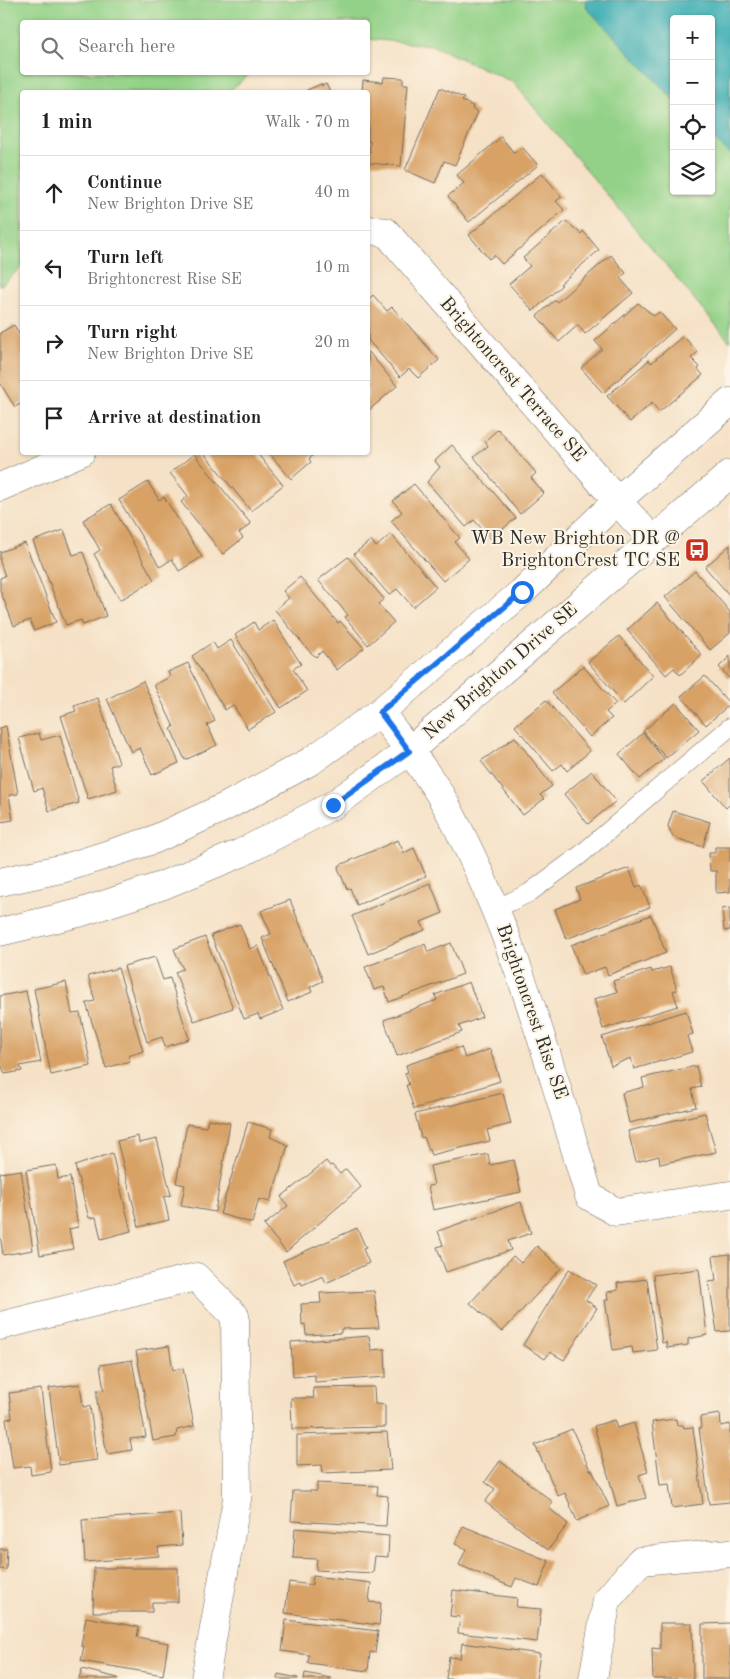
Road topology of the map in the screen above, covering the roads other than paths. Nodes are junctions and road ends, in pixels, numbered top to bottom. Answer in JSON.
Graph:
{"nodes":[{"id":1,"x":370,"y":230,"type":"edge"},
{"id":2,"x":730,"y":402,"type":"edge"},
{"id":3,"x":74,"y":455,"type":"edge"},
{"id":4,"x":730,"y":474,"type":"edge"},
{"id":5,"x":0,"y":487,"type":"edge"},
{"id":6,"x":616,"y":501,"type":"junction"},
{"id":7,"x":653,"y":540,"type":"junction"},
{"id":8,"x":380,"y":712,"type":"junction"},
{"id":9,"x":730,"y":727,"type":"edge"},
{"id":10,"x":409,"y":751,"type":"junction"},
{"id":11,"x":0,"y":882,"type":"edge"},
{"id":12,"x":495,"y":909,"type":"junction"},
{"id":13,"x":0,"y":932,"type":"edge"},
{"id":14,"x":730,"y":1194,"type":"edge"},
{"id":15,"x":0,"y":1326,"type":"edge"},
{"id":16,"x":730,"y":1553,"type":"edge"},
{"id":17,"x":205,"y":1679,"type":"edge"},
{"id":18,"x":593,"y":1679,"type":"edge"}],
"edges":[{"from":1,"to":6,"type":"street","name":"Brightoncrest Terrace SE"},
{"from":2,"to":6,"type":"street"},
{"from":3,"to":5,"type":"street"},
{"from":4,"to":7,"type":"street","name":"New Brighton Drive SE"},
{"from":6,"to":7,"type":"street","name":"Brightoncrest Terrace SE"},
{"from":6,"to":8,"type":"street"},
{"from":7,"to":10,"type":"street","name":"New Brighton Drive SE"},
{"from":8,"to":10,"type":"street","name":"Brightoncrest Rise SE"},
{"from":8,"to":11,"type":"street"},
{"from":9,"to":12,"type":"lane"},
{"from":10,"to":12,"type":"street","name":"Brightoncrest Rise SE"},
{"from":10,"to":13,"type":"street","name":"New Brighton Drive SE"},
{"from":12,"to":14,"type":"street","name":"Brightoncrest Rise SE"},
{"from":15,"to":17,"type":"street"},
{"from":16,"to":18,"type":"street"}]}
